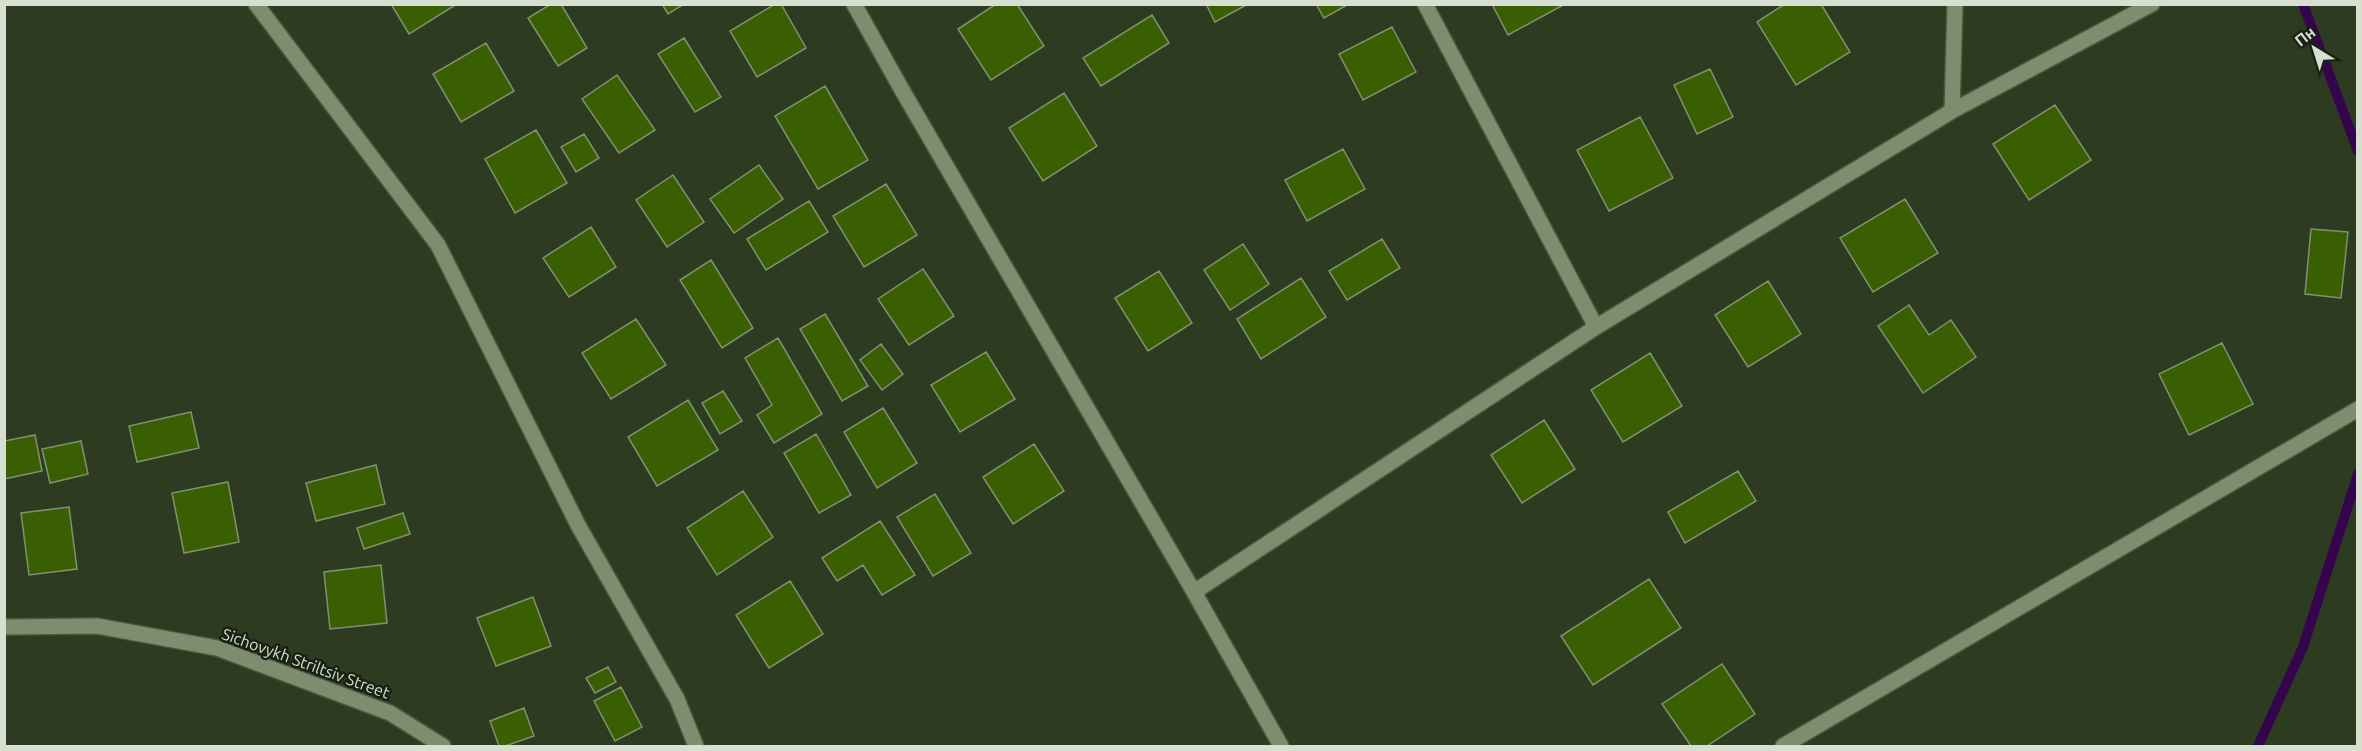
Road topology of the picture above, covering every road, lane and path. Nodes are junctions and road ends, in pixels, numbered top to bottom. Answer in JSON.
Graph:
{"nodes":[{"id":1,"x":256,"y":4,"type":"edge"},
{"id":2,"x":854,"y":4,"type":"edge"},
{"id":3,"x":1425,"y":4,"type":"edge"},
{"id":4,"x":1955,"y":4,"type":"edge"},
{"id":5,"x":2152,"y":4,"type":"edge"},
{"id":6,"x":1952,"y":111,"type":"junction"},
{"id":7,"x":1596,"y":327,"type":"junction"},
{"id":8,"x":2358,"y":409,"type":"edge"},
{"id":9,"x":1194,"y":592,"type":"junction"},
{"id":10,"x":4,"y":627,"type":"edge"},
{"id":11,"x":443,"y":747,"type":"edge"},
{"id":12,"x":696,"y":747,"type":"edge"},
{"id":13,"x":1281,"y":747,"type":"edge"},
{"id":14,"x":1783,"y":747,"type":"edge"}],
"edges":[{"from":1,"to":12,"type":"street"},
{"from":2,"to":9,"type":"street"},
{"from":3,"to":7,"type":"street"},
{"from":4,"to":6,"type":"street"},
{"from":5,"to":6,"type":"street"},
{"from":6,"to":7,"type":"street"},
{"from":7,"to":9,"type":"street"},
{"from":8,"to":14,"type":"street"},
{"from":9,"to":13,"type":"street"},
{"from":10,"to":11,"type":"street","name":"Sichovykh Striltsiv Street"}]}
